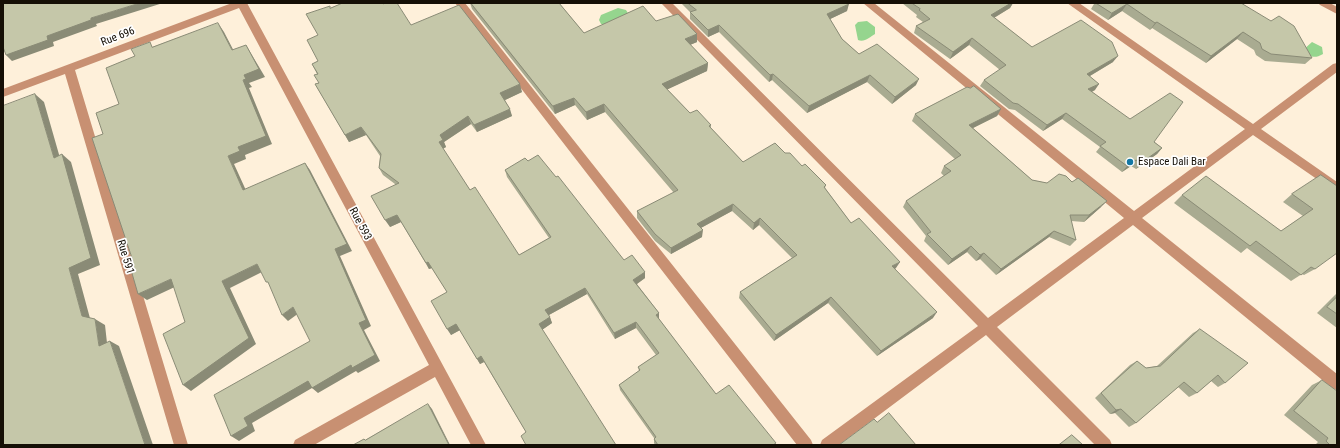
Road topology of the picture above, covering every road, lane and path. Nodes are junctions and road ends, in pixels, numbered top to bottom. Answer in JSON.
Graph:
{"nodes":[{"id":1,"x":241,"y":3,"type":"edge"},
{"id":2,"x":460,"y":3,"type":"edge"},
{"id":3,"x":666,"y":3,"type":"edge"},
{"id":4,"x":868,"y":3,"type":"edge"},
{"id":5,"x":1072,"y":3,"type":"edge"},
{"id":6,"x":1323,"y":3,"type":"edge"},
{"id":7,"x":1337,"y":11,"type":"edge"},
{"id":8,"x":1337,"y":67,"type":"edge"},
{"id":9,"x":69,"y":68,"type":"junction"},
{"id":10,"x":3,"y":93,"type":"edge"},
{"id":11,"x":1253,"y":129,"type":"junction"},
{"id":12,"x":1337,"y":188,"type":"edge"},
{"id":13,"x":1133,"y":218,"type":"junction"},
{"id":14,"x":987,"y":326,"type":"junction"},
{"id":15,"x":437,"y":368,"type":"junction"},
{"id":16,"x":1337,"y":382,"type":"edge"},
{"id":17,"x":181,"y":445,"type":"edge"},
{"id":18,"x":300,"y":445,"type":"edge"},
{"id":19,"x":479,"y":445,"type":"edge"},
{"id":20,"x":806,"y":445,"type":"edge"},
{"id":21,"x":827,"y":445,"type":"edge"},
{"id":22,"x":1105,"y":445,"type":"edge"}],
"edges":[{"from":1,"to":9,"type":"street","name":"Rue 696"},
{"from":1,"to":15,"type":"street","name":"Rue 593"},
{"from":2,"to":20,"type":"street"},
{"from":3,"to":14,"type":"street"},
{"from":4,"to":13,"type":"street"},
{"from":5,"to":11,"type":"street"},
{"from":6,"to":7,"type":"street"},
{"from":8,"to":11,"type":"street"},
{"from":9,"to":10,"type":"street","name":"Rue 696"},
{"from":9,"to":17,"type":"street","name":"Rue 591"},
{"from":11,"to":12,"type":"street"},
{"from":11,"to":13,"type":"street"},
{"from":13,"to":14,"type":"street"},
{"from":13,"to":16,"type":"street"},
{"from":14,"to":21,"type":"street"},
{"from":14,"to":22,"type":"street"},
{"from":15,"to":18,"type":"street"},
{"from":15,"to":19,"type":"street","name":"Rue 593"}]}
